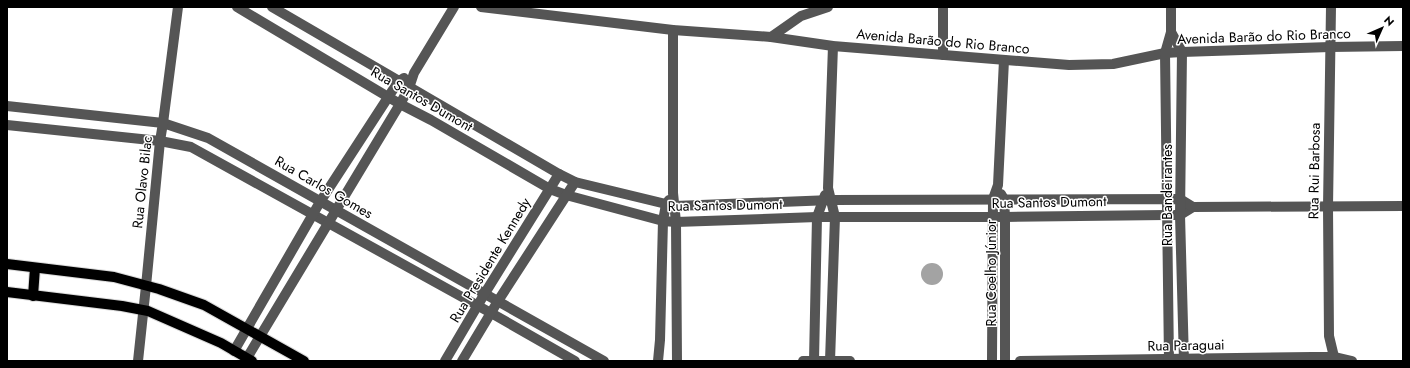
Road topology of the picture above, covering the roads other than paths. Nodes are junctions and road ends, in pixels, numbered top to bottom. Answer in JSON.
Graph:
{"nodes":[{"id":1,"x":178,"y":7,"type":"edge"},
{"id":2,"x":237,"y":7,"type":"edge"},
{"id":3,"x":272,"y":7,"type":"edge"},
{"id":4,"x":454,"y":7,"type":"edge"},
{"id":5,"x":481,"y":7,"type":"edge"},
{"id":6,"x":828,"y":7,"type":"edge"},
{"id":7,"x":943,"y":7,"type":"edge"},
{"id":8,"x":1171,"y":7,"type":"edge"},
{"id":9,"x":1331,"y":7,"type":"edge"},
{"id":10,"x":673,"y":30,"type":"junction"},
{"id":11,"x":1171,"y":32,"type":"junction"},
{"id":12,"x":771,"y":37,"type":"junction"},
{"id":13,"x":833,"y":46,"type":"junction"},
{"id":14,"x":1403,"y":46,"type":"edge"},
{"id":15,"x":1330,"y":47,"type":"junction"},
{"id":16,"x":1182,"y":52,"type":"junction"},
{"id":17,"x":1165,"y":53,"type":"junction"},
{"id":18,"x":943,"y":55,"type":"junction"},
{"id":19,"x":1004,"y":60,"type":"junction"},
{"id":20,"x":414,"y":73,"type":"junction"},
{"id":21,"x":398,"y":82,"type":"junction"},
{"id":22,"x":409,"y":88,"type":"junction"},
{"id":23,"x":389,"y":97,"type":"junction"},
{"id":24,"x":400,"y":104,"type":"junction"},
{"id":25,"x":7,"y":106,"type":"edge"},
{"id":26,"x":164,"y":123,"type":"junction"},
{"id":27,"x":7,"y":125,"type":"edge"},
{"id":28,"x":160,"y":141,"type":"junction"},
{"id":29,"x":559,"y":174,"type":"junction"},
{"id":30,"x":575,"y":182,"type":"junction"},
{"id":31,"x":998,"y":185,"type":"junction"},
{"id":32,"x":550,"y":188,"type":"junction"},
{"id":33,"x":566,"y":195,"type":"junction"},
{"id":34,"x":992,"y":199,"type":"junction"},
{"id":35,"x":1004,"y":199,"type":"junction"},
{"id":36,"x":1166,"y":199,"type":"junction"},
{"id":37,"x":1180,"y":199,"type":"junction"},
{"id":38,"x":827,"y":201,"type":"junction"},
{"id":39,"x":320,"y":202,"type":"junction"},
{"id":40,"x":670,"y":205,"type":"junction"},
{"id":41,"x":1328,"y":206,"type":"junction"},
{"id":42,"x":1403,"y":206,"type":"edge"},
{"id":43,"x":1193,"y":207,"type":"junction"},
{"id":44,"x":336,"y":211,"type":"junction"},
{"id":45,"x":313,"y":215,"type":"junction"},
{"id":46,"x":1166,"y":215,"type":"junction"},
{"id":47,"x":1180,"y":215,"type":"junction"},
{"id":48,"x":817,"y":217,"type":"junction"},
{"id":49,"x":993,"y":217,"type":"junction"},
{"id":50,"x":1005,"y":217,"type":"junction"},
{"id":51,"x":835,"y":218,"type":"junction"},
{"id":52,"x":663,"y":221,"type":"junction"},
{"id":53,"x":676,"y":222,"type":"junction"},
{"id":54,"x":329,"y":224,"type":"junction"},
{"id":55,"x":7,"y":264,"type":"edge"},
{"id":56,"x":35,"y":268,"type":"junction"},
{"id":57,"x":146,"y":286,"type":"junction"},
{"id":58,"x":1168,"y":291,"type":"junction"},
{"id":59,"x":7,"y":292,"type":"edge"},
{"id":60,"x":1182,"y":292,"type":"junction"},
{"id":61,"x":485,"y":293,"type":"junction"},
{"id":62,"x":33,"y":296,"type":"junction"},
{"id":63,"x":498,"y":301,"type":"junction"},
{"id":64,"x":478,"y":306,"type":"junction"},
{"id":65,"x":143,"y":310,"type":"junction"},
{"id":66,"x":491,"y":313,"type":"junction"},
{"id":67,"x":247,"y":328,"type":"junction"},
{"id":68,"x":260,"y":336,"type":"junction"},
{"id":69,"x":1329,"y":336,"type":"junction"},
{"id":70,"x":234,"y":351,"type":"junction"},
{"id":71,"x":448,"y":357,"type":"edge"},
{"id":72,"x":249,"y":359,"type":"edge"},
{"id":73,"x":1255,"y":359,"type":"edge"},
{"id":74,"x":1322,"y":359,"type":"edge"},
{"id":75,"x":1335,"y":359,"type":"edge"},
{"id":76,"x":1169,"y":360,"type":"edge"},
{"id":77,"x":1184,"y":360,"type":"edge"},
{"id":78,"x":138,"y":361,"type":"edge"},
{"id":79,"x":304,"y":361,"type":"edge"},
{"id":80,"x":462,"y":361,"type":"edge"},
{"id":81,"x":575,"y":361,"type":"edge"},
{"id":82,"x":604,"y":361,"type":"edge"},
{"id":83,"x":658,"y":361,"type":"edge"},
{"id":84,"x":677,"y":361,"type":"edge"},
{"id":85,"x":803,"y":361,"type":"edge"},
{"id":86,"x":814,"y":361,"type":"edge"},
{"id":87,"x":830,"y":361,"type":"edge"},
{"id":88,"x":850,"y":361,"type":"edge"},
{"id":89,"x":992,"y":361,"type":"edge"},
{"id":90,"x":1005,"y":361,"type":"edge"},
{"id":91,"x":1020,"y":361,"type":"edge"},
{"id":92,"x":1086,"y":361,"type":"edge"},
{"id":93,"x":1352,"y":361,"type":"edge"}],
"edges":[{"from":1,"to":26,"type":"street","name":"Rua Olavo Bilac"},
{"from":2,"to":23,"type":"street","name":"Rua Santos Dumont"},
{"from":3,"to":21,"type":"street","name":"Rua Santos Dumont"},
{"from":4,"to":20,"type":"street"},
{"from":5,"to":10,"type":"street","name":"Avenida Barão do Rio Branco"},
{"from":6,"to":12,"type":"street"},
{"from":7,"to":18,"type":"street"},
{"from":8,"to":11,"type":"street","name":"Rua Bandeirantes"},
{"from":9,"to":15,"type":"street","name":"Rua Rui Barbosa"},
{"from":10,"to":12,"type":"street","name":"Avenida Barão do Rio Branco"},
{"from":10,"to":40,"type":"street"},
{"from":11,"to":16,"type":"street","name":"Rua Bandeirantes"},
{"from":11,"to":17,"type":"street","name":"Rua Bandeirantes"},
{"from":12,"to":13,"type":"street","name":"Avenida Barão do Rio Branco"},
{"from":13,"to":18,"type":"street","name":"Avenida Barão do Rio Branco"},
{"from":13,"to":38,"type":"street"},
{"from":14,"to":15,"type":"street","name":"Avenida Barão do Rio Branco"},
{"from":15,"to":16,"type":"street","name":"Avenida Barão do Rio Branco"},
{"from":15,"to":41,"type":"street","name":"Rua Rui Barbosa"},
{"from":16,"to":17,"type":"street","name":"Avenida Barão do Rio Branco"},
{"from":16,"to":37,"type":"street","name":"Rua Bandeirantes"},
{"from":17,"to":19,"type":"street","name":"Avenida Barão do Rio Branco"},
{"from":17,"to":36,"type":"street","name":"Rua Bandeirantes"},
{"from":18,"to":19,"type":"street","name":"Avenida Barão do Rio Branco"},
{"from":19,"to":31,"type":"street","name":"Rua Coelho Júnior"},
{"from":20,"to":21,"type":"street"},
{"from":20,"to":22,"type":"street"},
{"from":21,"to":22,"type":"street","name":"Rua Santos Dumont"},
{"from":21,"to":23,"type":"street"},
{"from":22,"to":24,"type":"street"},
{"from":22,"to":29,"type":"street","name":"Rua Santos Dumont"},
{"from":23,"to":24,"type":"street","name":"Rua Santos Dumont"},
{"from":23,"to":39,"type":"street"},
{"from":24,"to":32,"type":"street","name":"Rua Santos Dumont"},
{"from":24,"to":44,"type":"street"},
{"from":25,"to":26,"type":"street","name":"Rua Carlos Gomes"},
{"from":26,"to":28,"type":"street","name":"Rua Olavo Bilac"},
{"from":26,"to":39,"type":"street","name":"Rua Carlos Gomes"},
{"from":27,"to":28,"type":"street","name":"Rua Carlos Gomes"},
{"from":28,"to":45,"type":"street","name":"Rua Carlos Gomes"},
{"from":28,"to":57,"type":"street","name":"Rua Olavo Bilac"},
{"from":29,"to":30,"type":"street","name":"Rua Santos Dumont"},
{"from":29,"to":32,"type":"street","name":"Rua Presidente Kennedy"},
{"from":30,"to":33,"type":"street","name":"Rua Presidente Kennedy"},
{"from":30,"to":40,"type":"street","name":"Rua Santos Dumont"},
{"from":31,"to":34,"type":"street","name":"Rua Coelho Júnior"},
{"from":31,"to":35,"type":"street","name":"Rua Coelho Júnior"},
{"from":32,"to":33,"type":"street","name":"Rua Santos Dumont"},
{"from":32,"to":61,"type":"street","name":"Rua Presidente Kennedy"},
{"from":33,"to":52,"type":"street","name":"Rua Santos Dumont"},
{"from":33,"to":63,"type":"street","name":"Rua Presidente Kennedy"},
{"from":34,"to":35,"type":"street","name":"Rua Santos Dumont"},
{"from":34,"to":38,"type":"street","name":"Rua Santos Dumont"},
{"from":34,"to":49,"type":"street","name":"Rua Coelho Júnior"},
{"from":35,"to":36,"type":"street","name":"Rua Santos Dumont"},
{"from":35,"to":50,"type":"street","name":"Rua Coelho Júnior"},
{"from":36,"to":37,"type":"street","name":"Rua Santos Dumont"},
{"from":36,"to":46,"type":"street","name":"Rua Bandeirantes"},
{"from":37,"to":43,"type":"street"},
{"from":37,"to":47,"type":"street","name":"Rua Bandeirantes"},
{"from":38,"to":40,"type":"street","name":"Rua Santos Dumont"},
{"from":38,"to":48,"type":"street"},
{"from":38,"to":51,"type":"street"},
{"from":39,"to":44,"type":"street","name":"Rua Carlos Gomes"},
{"from":39,"to":45,"type":"street"},
{"from":40,"to":52,"type":"street"},
{"from":40,"to":53,"type":"street"},
{"from":41,"to":42,"type":"street"},
{"from":41,"to":43,"type":"street"},
{"from":41,"to":69,"type":"street","name":"Rua Rui Barbosa"},
{"from":43,"to":47,"type":"street"},
{"from":44,"to":54,"type":"street"},
{"from":44,"to":61,"type":"street","name":"Rua Carlos Gomes"},
{"from":45,"to":54,"type":"street","name":"Rua Carlos Gomes"},
{"from":45,"to":67,"type":"street"},
{"from":46,"to":47,"type":"street","name":"Rua Santos Dumont"},
{"from":46,"to":50,"type":"street","name":"Rua Santos Dumont"},
{"from":46,"to":58,"type":"street","name":"Rua Bandeirantes"},
{"from":47,"to":60,"type":"street","name":"Rua Bandeirantes"},
{"from":48,"to":51,"type":"street","name":"Rua Santos Dumont"},
{"from":48,"to":53,"type":"street","name":"Rua Santos Dumont"},
{"from":48,"to":86,"type":"street"},
{"from":49,"to":50,"type":"street","name":"Rua Santos Dumont"},
{"from":49,"to":51,"type":"street","name":"Rua Santos Dumont"},
{"from":49,"to":89,"type":"street","name":"Rua Coelho Júnior"},
{"from":50,"to":90,"type":"street","name":"Rua Coelho Júnior"},
{"from":51,"to":87,"type":"street"},
{"from":52,"to":53,"type":"street","name":"Rua Santos Dumont"},
{"from":52,"to":83,"type":"street"},
{"from":53,"to":84,"type":"street"},
{"from":54,"to":64,"type":"street","name":"Rua Carlos Gomes"},
{"from":54,"to":68,"type":"street"},
{"from":55,"to":56,"type":"main road"},
{"from":56,"to":57,"type":"main road"},
{"from":56,"to":62,"type":"main road"},
{"from":57,"to":65,"type":"street","name":"Rua Olavo Bilac"},
{"from":57,"to":67,"type":"main road"},
{"from":58,"to":60,"type":"street"},
{"from":58,"to":76,"type":"street","name":"Rua Bandeirantes"},
{"from":59,"to":62,"type":"main road"},
{"from":60,"to":77,"type":"street","name":"Rua Bandeirantes"},
{"from":61,"to":63,"type":"street","name":"Rua Carlos Gomes"},
{"from":61,"to":64,"type":"street","name":"Rua Presidente Kennedy"},
{"from":62,"to":65,"type":"main road"},
{"from":63,"to":66,"type":"street","name":"Rua Presidente Kennedy"},
{"from":63,"to":82,"type":"street","name":"Rua Carlos Gomes"},
{"from":64,"to":66,"type":"street","name":"Rua Carlos Gomes"},
{"from":64,"to":71,"type":"street","name":"Rua Presidente Kennedy"},
{"from":65,"to":70,"type":"main road"},
{"from":65,"to":78,"type":"street","name":"Rua Olavo Bilac"},
{"from":66,"to":80,"type":"street","name":"Rua Presidente Kennedy"},
{"from":66,"to":81,"type":"street","name":"Rua Carlos Gomes"},
{"from":67,"to":68,"type":"main road"},
{"from":67,"to":70,"type":"street"},
{"from":68,"to":72,"type":"street"},
{"from":68,"to":79,"type":"main road"},
{"from":69,"to":74,"type":"street","name":"Rua Rui Barbosa"},
{"from":69,"to":75,"type":"street","name":"Rua Rui Barbosa"},
{"from":70,"to":72,"type":"main road"},
{"from":71,"to":80,"type":"street"},
{"from":73,"to":74,"type":"street","name":"Rua Paraguai"},
{"from":73,"to":77,"type":"street","name":"Rua Paraguai"},
{"from":74,"to":75,"type":"street","name":"Rua Paraguai"},
{"from":75,"to":93,"type":"street","name":"Rua Paraguai"},
{"from":76,"to":77,"type":"street","name":"Rua Paraguai"},
{"from":76,"to":92,"type":"street","name":"Rua Paraguai"},
{"from":85,"to":86,"type":"street"},
{"from":86,"to":87,"type":"street"},
{"from":87,"to":88,"type":"street"},
{"from":91,"to":92,"type":"street","name":"Rua Paraguai"}]}
